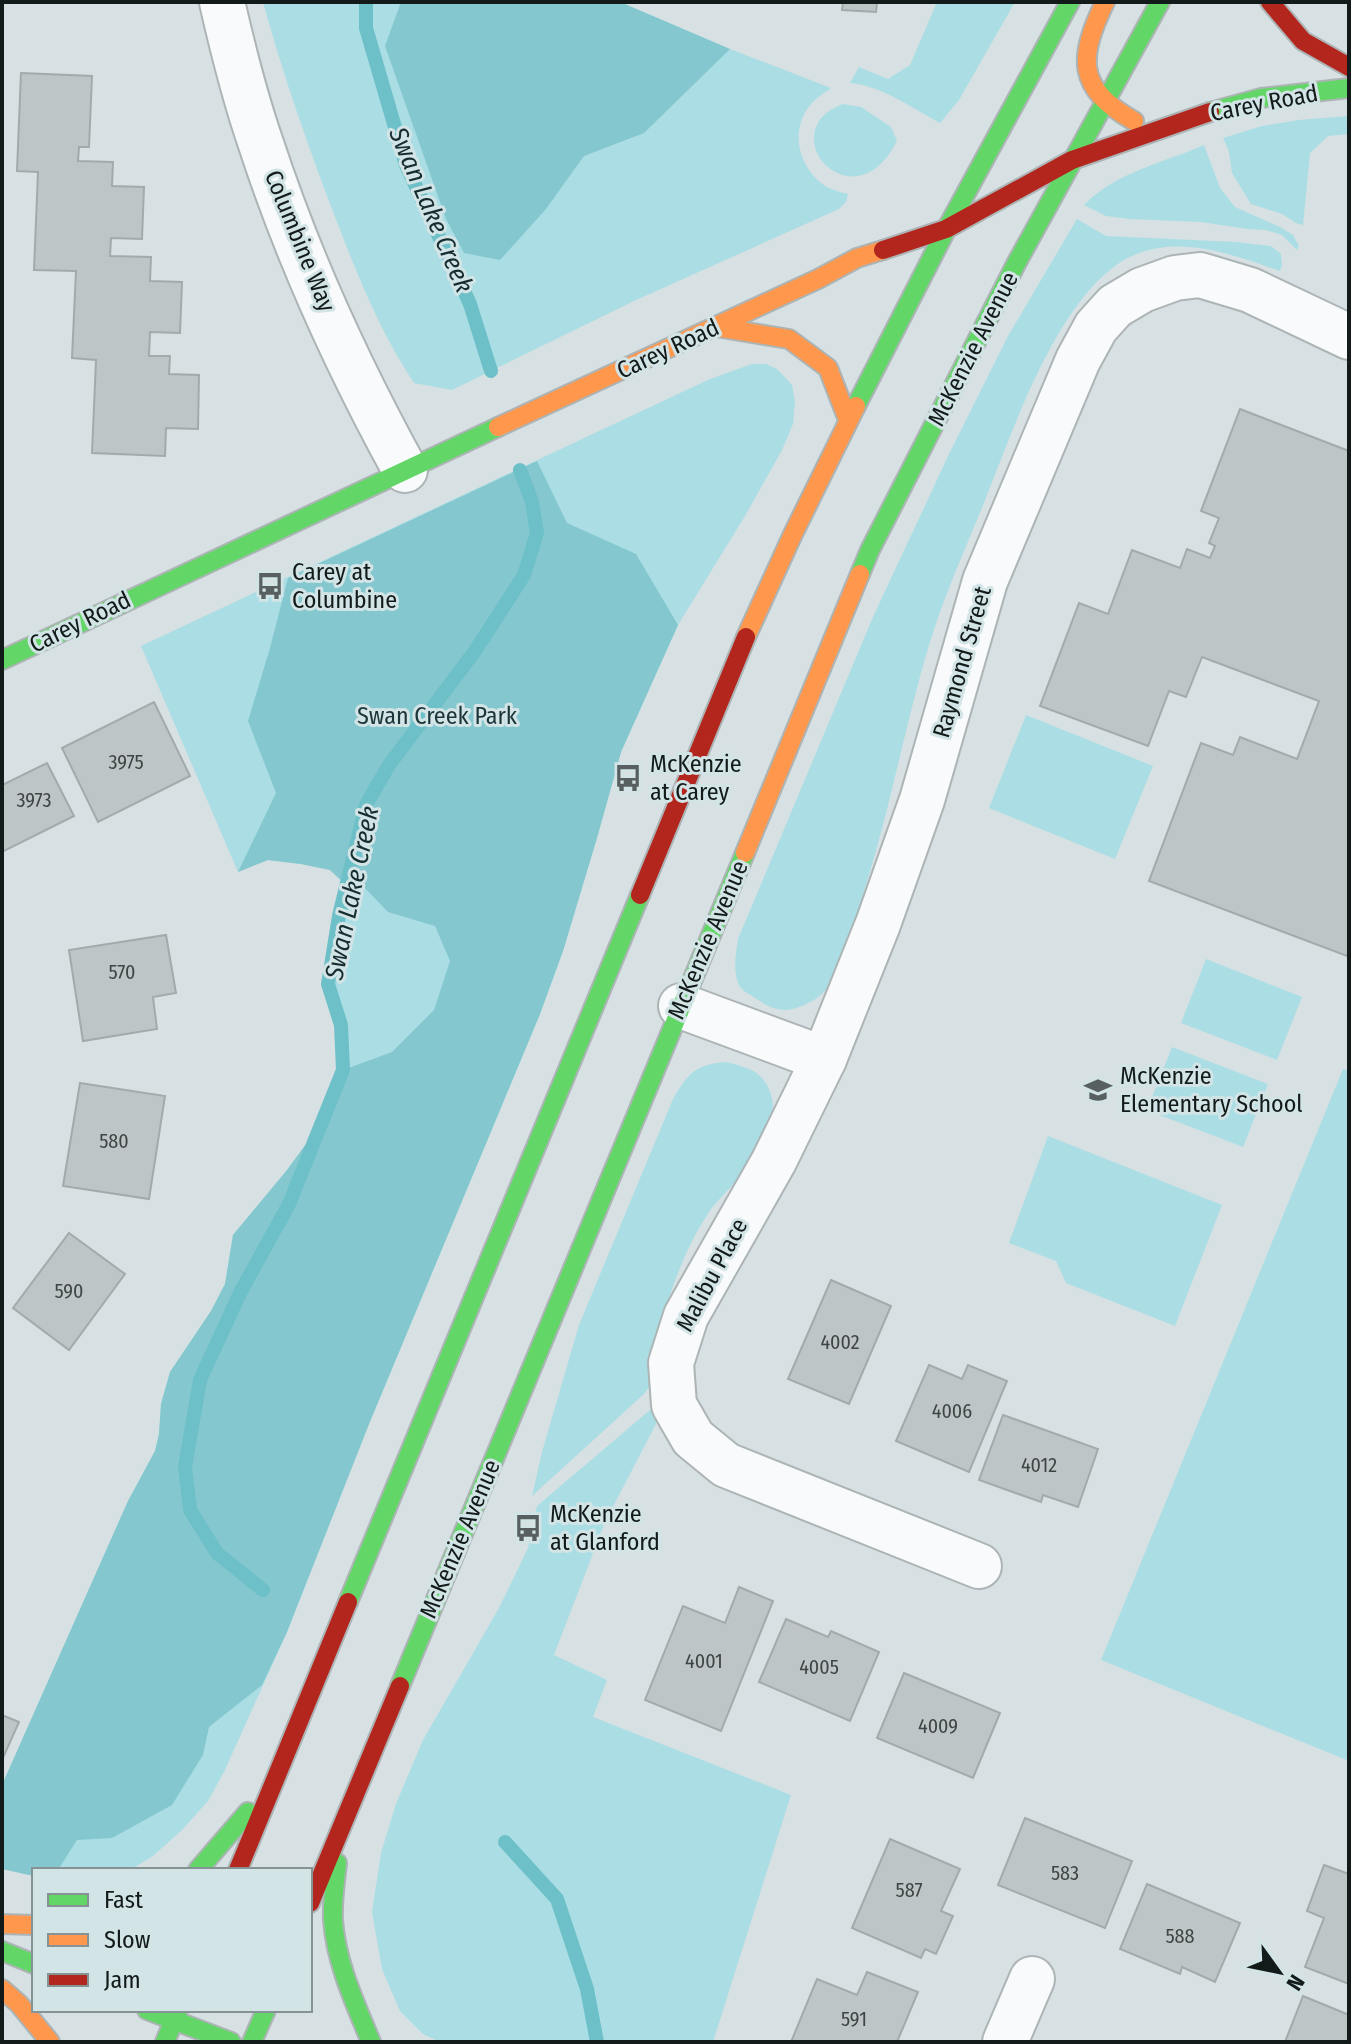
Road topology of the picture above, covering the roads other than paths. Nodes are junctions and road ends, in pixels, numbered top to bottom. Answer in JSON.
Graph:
{"nodes":[{"id":1,"x":222,"y":2,"type":"edge"},
{"id":2,"x":1070,"y":2,"type":"edge"},
{"id":3,"x":1105,"y":2,"type":"edge"},
{"id":4,"x":1160,"y":2,"type":"edge"},
{"id":5,"x":1270,"y":2,"type":"edge"},
{"id":6,"x":1349,"y":67,"type":"edge"},
{"id":7,"x":1349,"y":88,"type":"edge"},
{"id":8,"x":1104,"y":103,"type":"junction"},
{"id":9,"x":1168,"y":126,"type":"junction"},
{"id":10,"x":1072,"y":160,"type":"junction"},
{"id":11,"x":946,"y":229,"type":"junction"},
{"id":12,"x":716,"y":327,"type":"junction"},
{"id":13,"x":1349,"y":337,"type":"edge"},
{"id":14,"x":848,"y":420,"type":"junction"},
{"id":15,"x":405,"y":470,"type":"junction"},
{"id":16,"x":2,"y":660,"type":"edge"},
{"id":17,"x":681,"y":1006,"type":"junction"},
{"id":18,"x":824,"y":1059,"type":"junction"},
{"id":19,"x":979,"y":1566,"type":"dead end"},
{"id":20,"x":276,"y":1780,"type":"junction"},
{"id":21,"x":343,"y":1823,"type":"junction"},
{"id":22,"x":200,"y":1868,"type":"edge"},
{"id":23,"x":239,"y":1868,"type":"edge"},
{"id":24,"x":312,"y":1898,"type":"edge"},
{"id":25,"x":2,"y":1924,"type":"edge"},
{"id":26,"x":32,"y":1925,"type":"edge"},
{"id":27,"x":2,"y":1951,"type":"edge"},
{"id":28,"x":32,"y":1963,"type":"edge"},
{"id":29,"x":1032,"y":1979,"type":"dead end"},
{"id":30,"x":2,"y":1989,"type":"edge"},
{"id":31,"x":265,"y":2012,"type":"edge"},
{"id":32,"x":176,"y":2015,"type":"edge"},
{"id":33,"x":50,"y":2042,"type":"edge"},
{"id":34,"x":165,"y":2042,"type":"edge"},
{"id":35,"x":231,"y":2042,"type":"edge"},
{"id":36,"x":252,"y":2042,"type":"edge"},
{"id":37,"x":371,"y":2042,"type":"edge"},
{"id":38,"x":1005,"y":2042,"type":"edge"}],
"edges":[{"from":1,"to":15,"type":"street","name":"Columbine Way"},
{"from":2,"to":11,"type":"main road"},
{"from":3,"to":8,"type":"main road"},
{"from":4,"to":8,"type":"main road","name":"McKenzie Avenue"},
{"from":5,"to":6,"type":"main road"},
{"from":7,"to":9,"type":"main road","name":"Carey Road"},
{"from":8,"to":9,"type":"main road"},
{"from":8,"to":10,"type":"main road","name":"McKenzie Avenue"},
{"from":9,"to":10,"type":"main road","name":"Carey Road"},
{"from":10,"to":11,"type":"main road","name":"Carey Road"},
{"from":10,"to":17,"type":"main road","name":"McKenzie Avenue"},
{"from":11,"to":12,"type":"main road","name":"Carey Road"},
{"from":11,"to":14,"type":"main road"},
{"from":12,"to":14,"type":"main road"},
{"from":12,"to":15,"type":"main road","name":"Carey Road"},
{"from":13,"to":18,"type":"street","name":"Raymond Street"},
{"from":14,"to":20,"type":"main road"},
{"from":15,"to":16,"type":"main road","name":"Carey Road"},
{"from":17,"to":18,"type":"street"},
{"from":17,"to":21,"type":"main road","name":"McKenzie Avenue"},
{"from":18,"to":19,"type":"street","name":"Malibu Place"},
{"from":20,"to":22,"type":"main road"},
{"from":20,"to":23,"type":"main road"},
{"from":21,"to":24,"type":"main road","name":"McKenzie Avenue"},
{"from":21,"to":37,"type":"main road"},
{"from":25,"to":26,"type":"main road"},
{"from":27,"to":28,"type":"main road"},
{"from":29,"to":38,"type":"street"},
{"from":30,"to":33,"type":"main road"},
{"from":31,"to":36,"type":"main road"},
{"from":32,"to":34,"type":"main road"},
{"from":32,"to":35,"type":"main road"}]}
